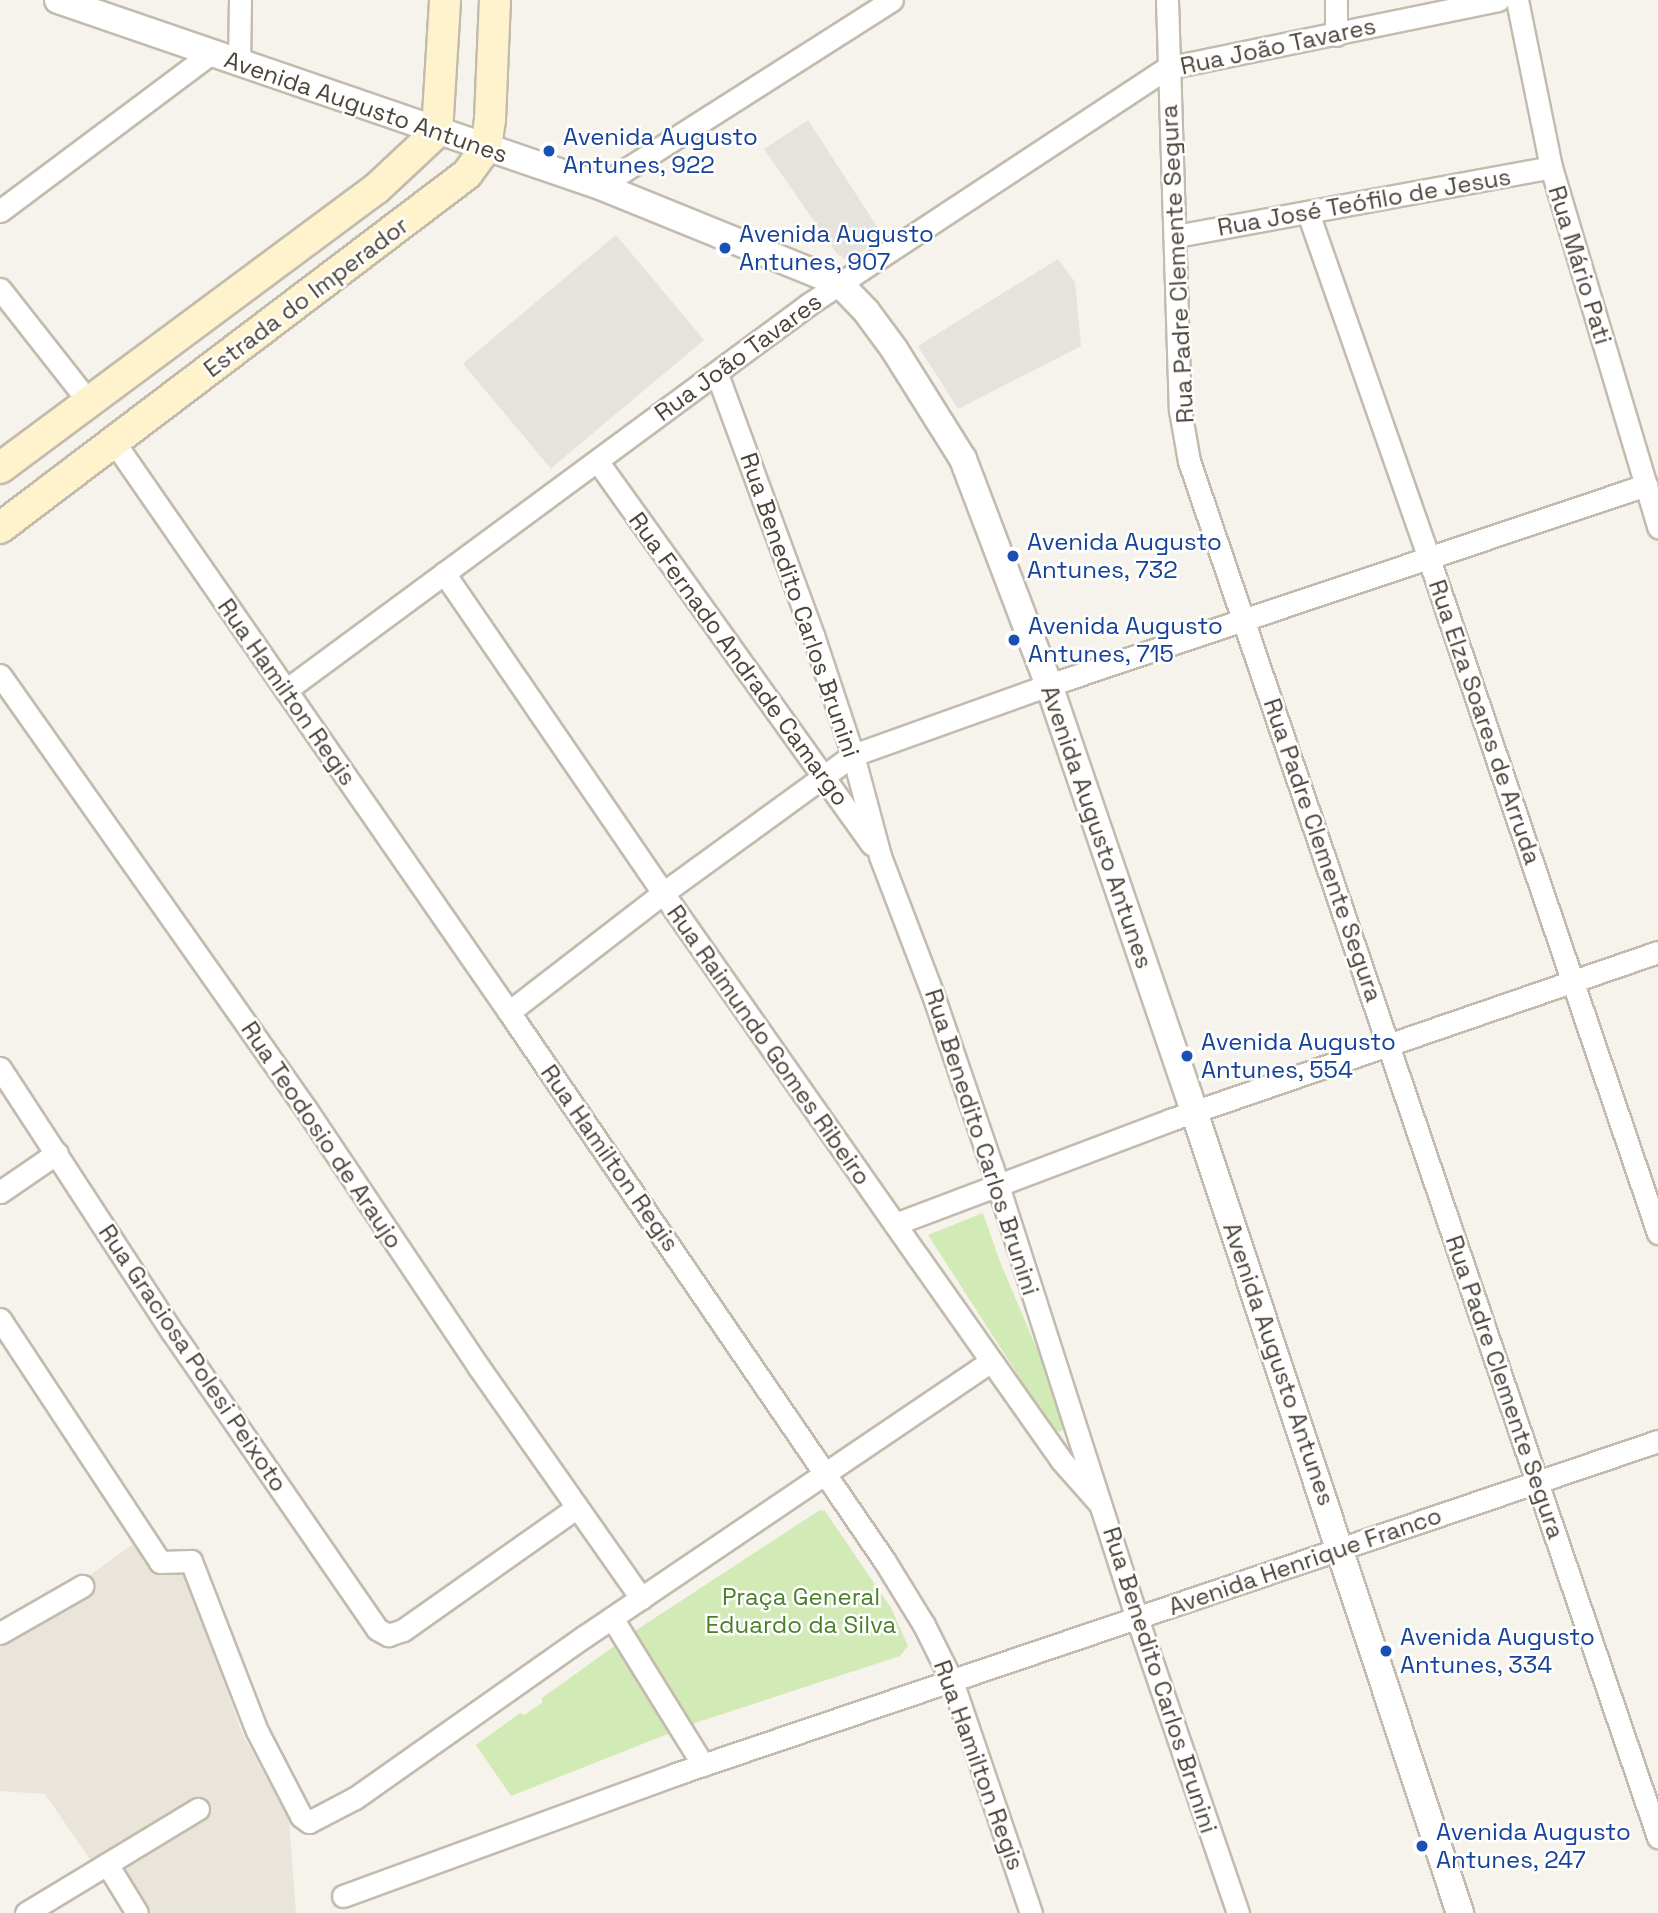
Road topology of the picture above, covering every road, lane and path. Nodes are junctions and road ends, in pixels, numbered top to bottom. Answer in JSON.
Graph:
{"nodes":[{"id":1,"x":58,"y":0,"type":"edge"},
{"id":2,"x":240,"y":0,"type":"edge"},
{"id":3,"x":445,"y":0,"type":"edge"},
{"id":4,"x":495,"y":0,"type":"edge"},
{"id":5,"x":892,"y":0,"type":"edge"},
{"id":6,"x":1167,"y":0,"type":"edge"},
{"id":7,"x":1336,"y":0,"type":"edge"},
{"id":8,"x":1498,"y":0,"type":"edge"},
{"id":9,"x":1517,"y":0,"type":"edge"},
{"id":10,"x":1336,"y":35,"type":"junction"},
{"id":11,"x":210,"y":54,"type":"junction"},
{"id":12,"x":239,"y":63,"type":"junction"},
{"id":13,"x":1167,"y":68,"type":"junction"},
{"id":14,"x":437,"y":132,"type":"junction"},
{"id":15,"x":486,"y":148,"type":"junction"},
{"id":16,"x":1551,"y":167,"type":"junction"},
{"id":17,"x":600,"y":186,"type":"junction"},
{"id":18,"x":0,"y":211,"type":"edge"},
{"id":19,"x":1308,"y":213,"type":"junction"},
{"id":20,"x":1177,"y":236,"type":"junction"},
{"id":21,"x":839,"y":283,"type":"junction"},
{"id":22,"x":0,"y":289,"type":"edge"},
{"id":23,"x":717,"y":374,"type":"junction"},
{"id":24,"x":89,"y":402,"type":"junction"},
{"id":25,"x":114,"y":442,"type":"junction"},
{"id":26,"x":598,"y":462,"type":"junction"},
{"id":27,"x":0,"y":468,"type":"edge"},
{"id":28,"x":1646,"y":485,"type":"junction"},
{"id":29,"x":1658,"y":527,"type":"edge"},
{"id":30,"x":0,"y":528,"type":"edge"},
{"id":31,"x":1429,"y":559,"type":"junction"},
{"id":32,"x":444,"y":573,"type":"junction"},
{"id":33,"x":1245,"y":620,"type":"junction"},
{"id":34,"x":0,"y":675,"type":"edge"},
{"id":35,"x":1049,"y":685,"type":"junction"},
{"id":36,"x":286,"y":690,"type":"junction"},
{"id":37,"x":853,"y":755,"type":"junction"},
{"id":38,"x":825,"y":777,"type":"junction"},
{"id":39,"x":880,"y":856,"type":"junction"},
{"id":40,"x":663,"y":893,"type":"junction"},
{"id":41,"x":1658,"y":953,"type":"edge"},
{"id":42,"x":1573,"y":983,"type":"junction"},
{"id":43,"x":509,"y":1012,"type":"junction"},
{"id":44,"x":1389,"y":1044,"type":"junction"},
{"id":45,"x":0,"y":1069,"type":"edge"},
{"id":46,"x":1194,"y":1111,"type":"junction"},
{"id":47,"x":57,"y":1153,"type":"junction"},
{"id":48,"x":998,"y":1186,"type":"junction"},
{"id":49,"x":0,"y":1192,"type":"edge"},
{"id":50,"x":895,"y":1224,"type":"junction"},
{"id":51,"x":1658,"y":1233,"type":"edge"},
{"id":52,"x":0,"y":1319,"type":"edge"},
{"id":53,"x":991,"y":1361,"type":"junction"},
{"id":54,"x":1658,"y":1441,"type":"edge"},
{"id":55,"x":826,"y":1472,"type":"junction"},
{"id":56,"x":1537,"y":1481,"type":"junction"},
{"id":57,"x":576,"y":1508,"type":"junction"},
{"id":58,"x":1105,"y":1510,"type":"junction"},
{"id":59,"x":1340,"y":1548,"type":"junction"},
{"id":60,"x":82,"y":1586,"type":"dead end"},
{"id":61,"x":641,"y":1598,"type":"junction"},
{"id":62,"x":612,"y":1618,"type":"junction"},
{"id":63,"x":1137,"y":1618,"type":"junction"},
{"id":64,"x":0,"y":1633,"type":"edge"},
{"id":65,"x":952,"y":1681,"type":"junction"},
{"id":66,"x":703,"y":1765,"type":"junction"},
{"id":67,"x":198,"y":1809,"type":"dead end"},
{"id":68,"x":1658,"y":1837,"type":"edge"},
{"id":69,"x":107,"y":1864,"type":"junction"},
{"id":70,"x":343,"y":1896,"type":"dead end"},
{"id":71,"x":1028,"y":1912,"type":"edge"},
{"id":72,"x":26,"y":1913,"type":"edge"},
{"id":73,"x":137,"y":1913,"type":"edge"},
{"id":74,"x":1238,"y":1913,"type":"edge"},
{"id":75,"x":1460,"y":1913,"type":"edge"}],
"edges":[{"from":1,"to":11,"type":"street","name":"Avenida Augusto Antunes"},
{"from":2,"to":12,"type":"street"},
{"from":3,"to":14,"type":"main road"},
{"from":4,"to":15,"type":"main road"},
{"from":5,"to":17,"type":"street"},
{"from":6,"to":13,"type":"street","name":"Rua Padre Clemente Segura"},
{"from":7,"to":10,"type":"street"},
{"from":8,"to":10,"type":"street","name":"Rua João Tavares"},
{"from":9,"to":16,"type":"street","name":"Rua Mário Pati"},
{"from":10,"to":13,"type":"street","name":"Rua João Tavares"},
{"from":11,"to":12,"type":"street","name":"Avenida Augusto Antunes"},
{"from":11,"to":18,"type":"street"},
{"from":12,"to":14,"type":"street","name":"Avenida Augusto Antunes"},
{"from":13,"to":20,"type":"street","name":"Rua Padre Clemente Segura"},
{"from":13,"to":21,"type":"street","name":"Rua João Tavares"},
{"from":14,"to":15,"type":"street","name":"Avenida Augusto Antunes"},
{"from":14,"to":24,"type":"main road","name":"Estrada do Imperador"},
{"from":15,"to":17,"type":"street","name":"Avenida Augusto Antunes"},
{"from":15,"to":25,"type":"main road","name":"Estrada do Imperador"},
{"from":16,"to":19,"type":"street","name":"Rua José Teófilo de Jesus"},
{"from":16,"to":28,"type":"street","name":"Rua Mário Pati"},
{"from":17,"to":21,"type":"street","name":"Avenida Augusto Antunes"},
{"from":19,"to":20,"type":"street","name":"Rua José Teófilo de Jesus"},
{"from":19,"to":31,"type":"street","name":"Rua Elza Soares de Arruda"},
{"from":20,"to":33,"type":"street","name":"Rua Padre Clemente Segura"},
{"from":21,"to":23,"type":"street","name":"Rua João Tavares"},
{"from":21,"to":35,"type":"street","name":"Avenida Augusto Antunes"},
{"from":22,"to":24,"type":"street"},
{"from":23,"to":26,"type":"street","name":"Rua João Tavares"},
{"from":23,"to":37,"type":"street","name":"Rua Benedito Carlos Brunini"},
{"from":24,"to":27,"type":"main road","name":"Estrada do Imperador"},
{"from":25,"to":30,"type":"main road","name":"Estrada do Imperador"},
{"from":25,"to":36,"type":"street","name":"Rua Hamilton Regis"},
{"from":26,"to":32,"type":"street","name":"Rua João Tavares"},
{"from":26,"to":38,"type":"street","name":"Rua Fernado Andrade Camargo"},
{"from":28,"to":29,"type":"street","name":"Rua Mário Pati"},
{"from":28,"to":31,"type":"street"},
{"from":31,"to":33,"type":"street"},
{"from":31,"to":42,"type":"street","name":"Rua Elza Soares de Arruda"},
{"from":32,"to":36,"type":"street","name":"Rua João Tavares"},
{"from":32,"to":40,"type":"street","name":"Rua Raimundo Gomes Ribeiro"},
{"from":33,"to":35,"type":"street"},
{"from":33,"to":44,"type":"street","name":"Rua Padre Clemente Segura"},
{"from":34,"to":57,"type":"street","name":"Rua Teodosio de Araujo"},
{"from":35,"to":37,"type":"street"},
{"from":35,"to":46,"type":"street","name":"Avenida Augusto Antunes"},
{"from":36,"to":43,"type":"street","name":"Rua Hamilton Regis"},
{"from":37,"to":38,"type":"street"},
{"from":37,"to":39,"type":"street","name":"Rua Benedito Carlos Brunini"},
{"from":38,"to":39,"type":"street","name":"Rua Fernado Andrade Camargo"},
{"from":38,"to":40,"type":"street"},
{"from":39,"to":48,"type":"street","name":"Rua Benedito Carlos Brunini"},
{"from":40,"to":43,"type":"street"},
{"from":40,"to":50,"type":"street","name":"Rua Raimundo Gomes Ribeiro"},
{"from":41,"to":42,"type":"street"},
{"from":42,"to":44,"type":"street"},
{"from":42,"to":51,"type":"street","name":"Rua Elza Soares de Arruda"},
{"from":43,"to":55,"type":"street","name":"Rua Hamilton Regis"},
{"from":44,"to":46,"type":"street"},
{"from":44,"to":56,"type":"street","name":"Rua Padre Clemente Segura"},
{"from":45,"to":47,"type":"street","name":"Rua Graciosa Polesi Peixoto"},
{"from":46,"to":48,"type":"street"},
{"from":46,"to":59,"type":"street","name":"Avenida Augusto Antunes"},
{"from":47,"to":49,"type":"street"},
{"from":47,"to":57,"type":"street","name":"Rua Graciosa Polesi Peixoto"},
{"from":48,"to":50,"type":"street"},
{"from":48,"to":58,"type":"street","name":"Rua Benedito Carlos Brunini"},
{"from":50,"to":53,"type":"street","name":"Rua Raimundo Gomes Ribeiro"},
{"from":52,"to":62,"type":"street"},
{"from":53,"to":55,"type":"street"},
{"from":53,"to":58,"type":"street","name":"Rua Raimundo Gomes Ribeiro"},
{"from":54,"to":56,"type":"street","name":"Avenida Henrique Franco"},
{"from":55,"to":61,"type":"street"},
{"from":55,"to":65,"type":"street","name":"Rua Hamilton Regis"},
{"from":56,"to":59,"type":"street","name":"Avenida Henrique Franco"},
{"from":56,"to":68,"type":"street","name":"Rua Padre Clemente Segura"},
{"from":57,"to":61,"type":"street","name":"Rua Teodosio de Araujo"},
{"from":58,"to":63,"type":"street","name":"Rua Benedito Carlos Brunini"},
{"from":59,"to":63,"type":"street","name":"Avenida Henrique Franco"},
{"from":59,"to":75,"type":"street","name":"Avenida Augusto Antunes"},
{"from":60,"to":64,"type":"street"},
{"from":61,"to":62,"type":"street"},
{"from":62,"to":66,"type":"street"},
{"from":63,"to":65,"type":"street","name":"Avenida Henrique Franco"},
{"from":63,"to":74,"type":"street","name":"Rua Benedito Carlos Brunini"},
{"from":65,"to":66,"type":"street"},
{"from":65,"to":71,"type":"street","name":"Rua Hamilton Regis"},
{"from":66,"to":70,"type":"street"},
{"from":67,"to":69,"type":"street"},
{"from":69,"to":72,"type":"street"},
{"from":69,"to":73,"type":"street"}]}
